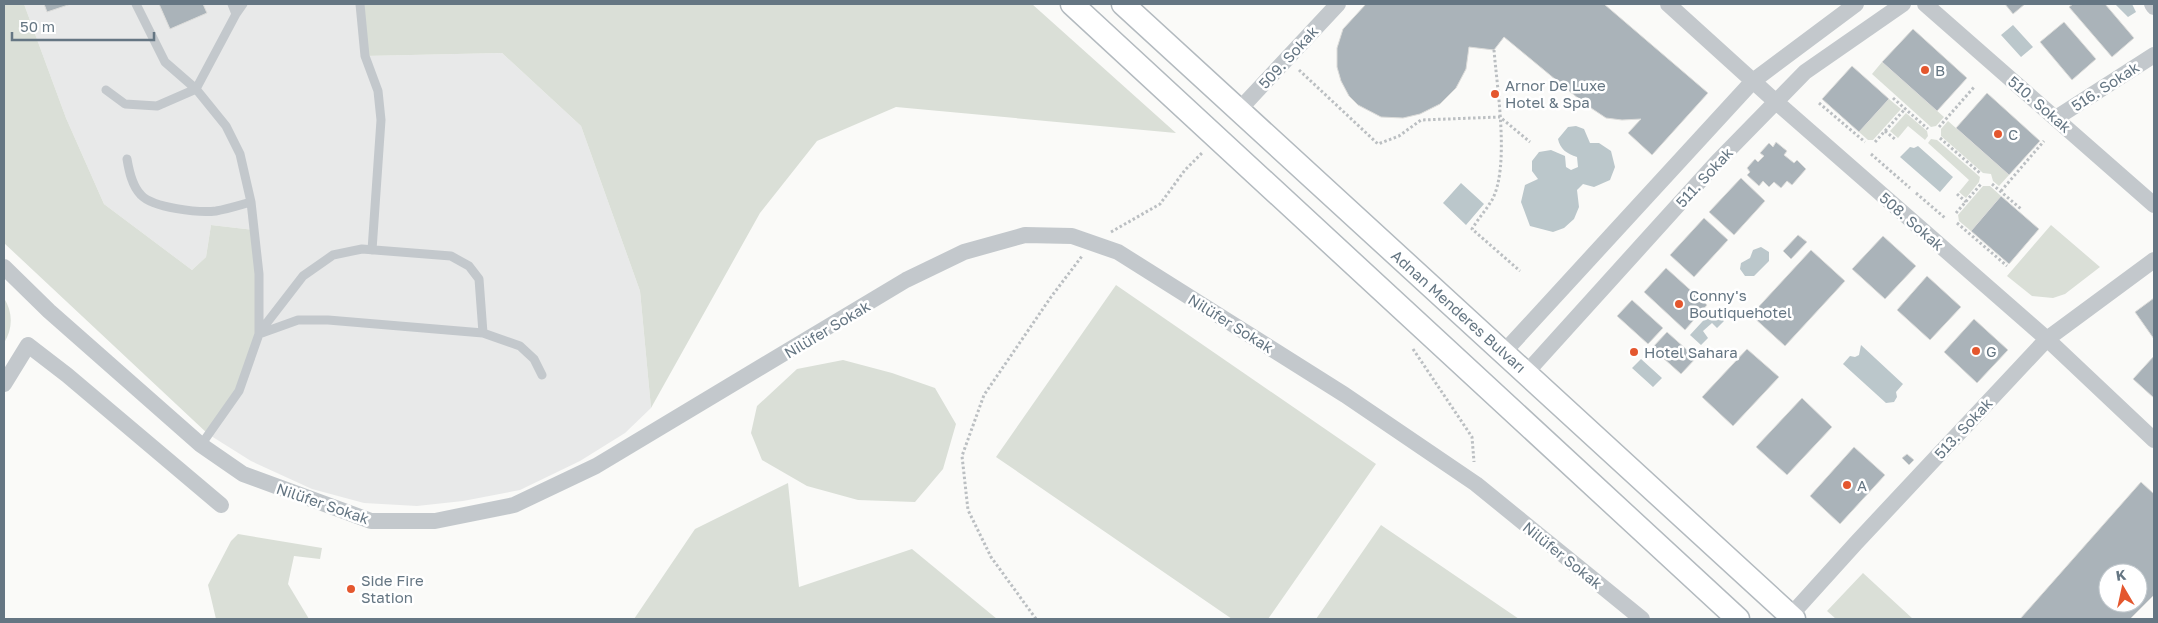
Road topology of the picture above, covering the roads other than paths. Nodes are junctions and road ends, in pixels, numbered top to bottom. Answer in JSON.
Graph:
{"nodes":[{"id":1,"x":136,"y":4,"type":"edge"},
{"id":2,"x":232,"y":4,"type":"edge"},
{"id":3,"x":243,"y":4,"type":"edge"},
{"id":4,"x":360,"y":4,"type":"edge"},
{"id":5,"x":1072,"y":4,"type":"edge"},
{"id":6,"x":1123,"y":4,"type":"edge"},
{"id":7,"x":1338,"y":4,"type":"edge"},
{"id":8,"x":1668,"y":4,"type":"edge"},
{"id":9,"x":1856,"y":4,"type":"edge"},
{"id":10,"x":1902,"y":4,"type":"edge"},
{"id":11,"x":1925,"y":4,"type":"edge"},
{"id":12,"x":2152,"y":4,"type":"edge"},
{"id":13,"x":2154,"y":7,"type":"edge"},
{"id":14,"x":236,"y":14,"type":"junction"},
{"id":15,"x":2154,"y":54,"type":"edge"},
{"id":16,"x":1753,"y":81,"type":"junction"},
{"id":17,"x":196,"y":89,"type":"junction"},
{"id":18,"x":106,"y":90,"type":"dead end"},
{"id":19,"x":1775,"y":101,"type":"junction"},
{"id":20,"x":1238,"y":111,"type":"junction"},
{"id":21,"x":2056,"y":118,"type":"junction"},
{"id":22,"x":127,"y":159,"type":"dead end"},
{"id":23,"x":251,"y":202,"type":"junction"},
{"id":24,"x":2154,"y":205,"type":"edge"},
{"id":25,"x":372,"y":250,"type":"junction"},
{"id":26,"x":2154,"y":260,"type":"edge"},
{"id":27,"x":4,"y":267,"type":"edge"},
{"id":28,"x":483,"y":333,"type":"junction"},
{"id":29,"x":258,"y":334,"type":"junction"},
{"id":30,"x":2047,"y":339,"type":"junction"},
{"id":31,"x":1504,"y":352,"type":"junction"},
{"id":32,"x":1527,"y":372,"type":"junction"},
{"id":33,"x":542,"y":375,"type":"dead end"},
{"id":34,"x":4,"y":384,"type":"edge"},
{"id":35,"x":2154,"y":440,"type":"edge"},
{"id":36,"x":200,"y":445,"type":"junction"},
{"id":37,"x":221,"y":505,"type":"dead end"},
{"id":38,"x":1792,"y":618,"type":"edge"},
{"id":39,"x":1642,"y":619,"type":"edge"},
{"id":40,"x":1738,"y":619,"type":"edge"}],
"edges":[{"from":1,"to":17,"type":"lane"},
{"from":2,"to":14,"type":"lane"},
{"from":3,"to":14,"type":"lane"},
{"from":4,"to":25,"type":"lane"},
{"from":5,"to":40,"type":"main road"},
{"from":6,"to":20,"type":"main road","name":"Adnan Menderes Bulvarı"},
{"from":7,"to":20,"type":"street","name":"509. Sokak"},
{"from":8,"to":16,"type":"street","name":"508. Sokak"},
{"from":9,"to":16,"type":"street","name":"511. Sokak"},
{"from":10,"to":19,"type":"street","name":"511. Sokak"},
{"from":11,"to":21,"type":"street","name":"510. Sokak"},
{"from":12,"to":13,"type":"street"},
{"from":14,"to":17,"type":"lane"},
{"from":15,"to":21,"type":"street","name":"516. Sokak"},
{"from":16,"to":19,"type":"street","name":"508. Sokak"},
{"from":16,"to":31,"type":"street","name":"511. Sokak"},
{"from":17,"to":18,"type":"lane"},
{"from":17,"to":23,"type":"lane"},
{"from":19,"to":30,"type":"street","name":"508. Sokak"},
{"from":19,"to":32,"type":"street","name":"511. Sokak"},
{"from":20,"to":31,"type":"main road","name":"Adnan Menderes Bulvarı"},
{"from":21,"to":24,"type":"street","name":"510. Sokak"},
{"from":22,"to":23,"type":"lane"},
{"from":23,"to":29,"type":"lane"},
{"from":25,"to":28,"type":"lane"},
{"from":25,"to":29,"type":"lane"},
{"from":26,"to":30,"type":"street","name":"513. Sokak"},
{"from":27,"to":36,"type":"street","name":"Nilüfer Sokak"},
{"from":28,"to":29,"type":"lane"},
{"from":28,"to":33,"type":"lane"},
{"from":29,"to":36,"type":"lane"},
{"from":30,"to":35,"type":"street","name":"508. Sokak"},
{"from":30,"to":38,"type":"street","name":"513. Sokak"},
{"from":31,"to":32,"type":"main road","name":"Adnan Menderes Bulvarı"},
{"from":32,"to":38,"type":"main road","name":"Adnan Menderes Bulvarı"},
{"from":34,"to":37,"type":"street"},
{"from":36,"to":39,"type":"street","name":"Nilüfer Sokak"}]}
